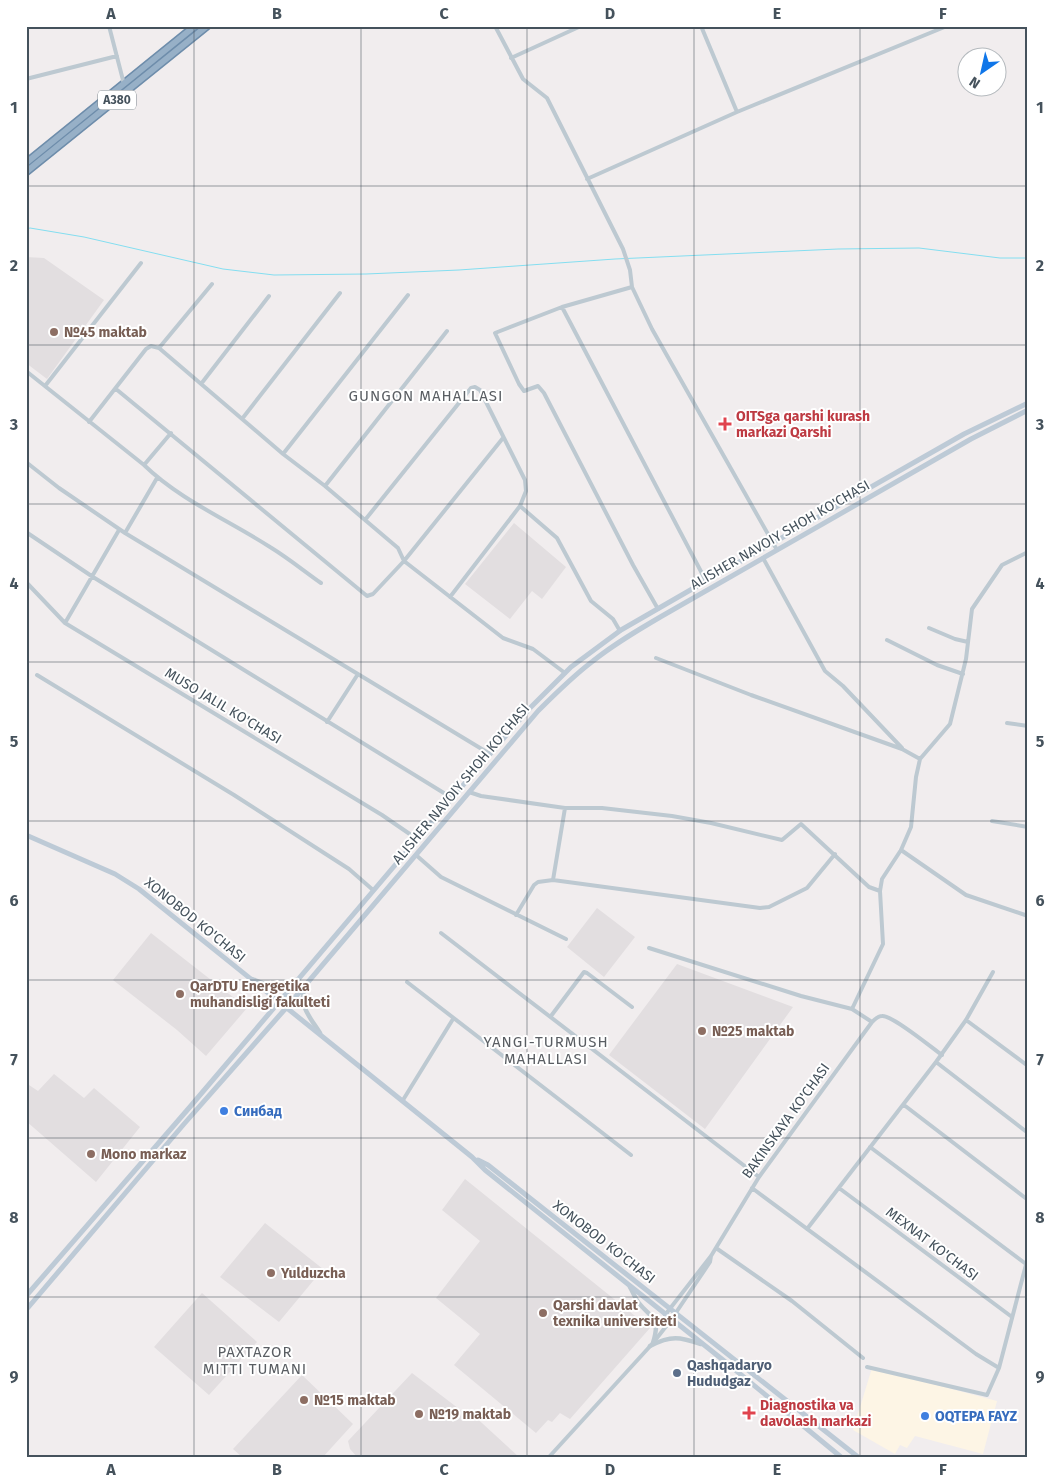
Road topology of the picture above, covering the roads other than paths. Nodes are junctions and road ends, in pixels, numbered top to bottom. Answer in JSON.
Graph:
{"nodes":[{"id":1,"x":109,"y":26,"type":"edge"},
{"id":2,"x":195,"y":26,"type":"edge"},
{"id":3,"x":207,"y":26,"type":"edge"},
{"id":4,"x":495,"y":26,"type":"edge"},
{"id":5,"x":581,"y":26,"type":"edge"},
{"id":6,"x":702,"y":26,"type":"edge"},
{"id":7,"x":947,"y":26,"type":"edge"},
{"id":8,"x":117,"y":56,"type":"junction"},
{"id":9,"x":511,"y":58,"type":"junction"},
{"id":10,"x":26,"y":79,"type":"edge"},
{"id":11,"x":124,"y":84,"type":"junction"},
{"id":12,"x":737,"y":112,"type":"junction"},
{"id":13,"x":26,"y":163,"type":"edge"},
{"id":14,"x":26,"y":172,"type":"edge"},
{"id":15,"x":587,"y":179,"type":"junction"},
{"id":16,"x":142,"y":263,"type":"dead end"},
{"id":17,"x":212,"y":284,"type":"dead end"},
{"id":18,"x":632,"y":287,"type":"junction"},
{"id":19,"x":340,"y":293,"type":"dead end"},
{"id":20,"x":408,"y":295,"type":"dead end"},
{"id":21,"x":270,"y":296,"type":"dead end"},
{"id":22,"x":562,"y":307,"type":"junction"},
{"id":23,"x":447,"y":331,"type":"dead end"},
{"id":24,"x":159,"y":348,"type":"junction"},
{"id":25,"x":26,"y":370,"type":"edge"},
{"id":26,"x":201,"y":384,"type":"junction"},
{"id":27,"x":45,"y":386,"type":"junction"},
{"id":28,"x":116,"y":389,"type":"junction"},
{"id":29,"x":1028,"y":403,"type":"edge"},
{"id":30,"x":1028,"y":410,"type":"edge"},
{"id":31,"x":242,"y":419,"type":"junction"},
{"id":32,"x":89,"y":422,"type":"junction"},
{"id":33,"x":171,"y":433,"type":"junction"},
{"id":34,"x":503,"y":438,"type":"junction"},
{"id":35,"x":283,"y":454,"type":"junction"},
{"id":36,"x":26,"y":462,"type":"edge"},
{"id":37,"x":144,"y":465,"type":"junction"},
{"id":38,"x":157,"y":478,"type":"junction"},
{"id":39,"x":325,"y":486,"type":"junction"},
{"id":40,"x":520,"y":506,"type":"junction"},
{"id":41,"x":365,"y":520,"type":"junction"},
{"id":42,"x":119,"y":530,"type":"junction"},
{"id":43,"x":26,"y":532,"type":"edge"},
{"id":44,"x":125,"y":533,"type":"junction"},
{"id":45,"x":773,"y":544,"type":"junction"},
{"id":46,"x":777,"y":550,"type":"junction"},
{"id":47,"x":760,"y":552,"type":"junction"},
{"id":48,"x":1028,"y":552,"type":"edge"},
{"id":49,"x":763,"y":558,"type":"junction"},
{"id":50,"x":404,"y":561,"type":"junction"},
{"id":51,"x":93,"y":577,"type":"junction"},
{"id":52,"x":706,"y":581,"type":"junction"},
{"id":53,"x":26,"y":582,"type":"edge"},
{"id":54,"x":321,"y":583,"type":"dead end"},
{"id":55,"x":450,"y":597,"type":"junction"},
{"id":56,"x":658,"y":609,"type":"junction"},
{"id":57,"x":65,"y":623,"type":"junction"},
{"id":58,"x":929,"y":628,"type":"dead end"},
{"id":59,"x":620,"y":631,"type":"junction"},
{"id":60,"x":887,"y":640,"type":"dead end"},
{"id":61,"x":968,"y":642,"type":"junction"},
{"id":62,"x":656,"y":658,"type":"dead end"},
{"id":63,"x":565,"y":673,"type":"junction"},
{"id":64,"x":358,"y":674,"type":"junction"},
{"id":65,"x":963,"y":674,"type":"junction"},
{"id":66,"x":37,"y":675,"type":"dead end"},
{"id":67,"x":327,"y":722,"type":"junction"},
{"id":68,"x":1007,"y":723,"type":"dead end"},
{"id":69,"x":1028,"y":726,"type":"edge"},
{"id":70,"x":1028,"y":739,"type":"edge"},
{"id":71,"x":902,"y":749,"type":"junction"},
{"id":72,"x":490,"y":754,"type":"junction"},
{"id":73,"x":920,"y":759,"type":"junction"},
{"id":74,"x":469,"y":792,"type":"junction"},
{"id":75,"x":452,"y":798,"type":"junction"},
{"id":76,"x":442,"y":808,"type":"junction"},
{"id":77,"x":565,"y":808,"type":"junction"},
{"id":78,"x":450,"y":815,"type":"junction"},
{"id":79,"x":992,"y":821,"type":"dead end"},
{"id":80,"x":1028,"y":827,"type":"edge"},
{"id":81,"x":26,"y":835,"type":"edge"},
{"id":82,"x":417,"y":839,"type":"junction"},
{"id":83,"x":901,"y":850,"type":"junction"},
{"id":84,"x":835,"y":854,"type":"junction"},
{"id":85,"x":416,"y":855,"type":"junction"},
{"id":86,"x":553,"y":880,"type":"junction"},
{"id":87,"x":374,"y":890,"type":"junction"},
{"id":88,"x":880,"y":891,"type":"junction"},
{"id":89,"x":516,"y":914,"type":"junction"},
{"id":90,"x":1028,"y":916,"type":"edge"},
{"id":91,"x":441,"y":933,"type":"dead end"},
{"id":92,"x":566,"y":939,"type":"dead end"},
{"id":93,"x":648,"y":948,"type":"dead end"},
{"id":94,"x":994,"y":972,"type":"dead end"},
{"id":95,"x":247,"y":977,"type":"junction"},
{"id":96,"x":300,"y":978,"type":"junction"},
{"id":97,"x":407,"y":982,"type":"dead end"},
{"id":98,"x":306,"y":984,"type":"junction"},
{"id":99,"x":279,"y":1002,"type":"junction"},
{"id":100,"x":632,"y":1007,"type":"dead end"},
{"id":101,"x":286,"y":1008,"type":"junction"},
{"id":102,"x":852,"y":1010,"type":"junction"},
{"id":103,"x":551,"y":1016,"type":"junction"},
{"id":104,"x":453,"y":1019,"type":"junction"},
{"id":105,"x":966,"y":1020,"type":"junction"},
{"id":106,"x":872,"y":1022,"type":"junction"},
{"id":107,"x":322,"y":1036,"type":"junction"},
{"id":108,"x":942,"y":1054,"type":"junction"},
{"id":109,"x":936,"y":1062,"type":"junction"},
{"id":110,"x":1028,"y":1066,"type":"edge"},
{"id":111,"x":403,"y":1100,"type":"junction"},
{"id":112,"x":904,"y":1105,"type":"junction"},
{"id":113,"x":189,"y":1108,"type":"junction"},
{"id":114,"x":195,"y":1113,"type":"junction"},
{"id":115,"x":1028,"y":1133,"type":"edge"},
{"id":116,"x":870,"y":1147,"type":"junction"},
{"id":117,"x":631,"y":1155,"type":"dead end"},
{"id":118,"x":475,"y":1159,"type":"junction"},
{"id":119,"x":759,"y":1177,"type":"junction"},
{"id":120,"x":752,"y":1188,"type":"junction"},
{"id":121,"x":839,"y":1188,"type":"junction"},
{"id":122,"x":1028,"y":1200,"type":"edge"},
{"id":123,"x":807,"y":1229,"type":"junction"},
{"id":124,"x":716,"y":1248,"type":"junction"},
{"id":125,"x":711,"y":1256,"type":"junction"},
{"id":126,"x":1028,"y":1257,"type":"edge"},
{"id":127,"x":1026,"y":1264,"type":"junction"},
{"id":128,"x":43,"y":1277,"type":"junction"},
{"id":129,"x":50,"y":1282,"type":"junction"},
{"id":130,"x":630,"y":1286,"type":"junction"},
{"id":131,"x":26,"y":1296,"type":"edge"},
{"id":132,"x":670,"y":1308,"type":"junction"},
{"id":133,"x":26,"y":1310,"type":"edge"},
{"id":134,"x":675,"y":1313,"type":"junction"},
{"id":135,"x":665,"y":1315,"type":"junction"},
{"id":136,"x":1012,"y":1318,"type":"junction"},
{"id":137,"x":671,"y":1320,"type":"junction"},
{"id":138,"x":652,"y":1344,"type":"junction"},
{"id":139,"x":702,"y":1344,"type":"junction"},
{"id":140,"x":863,"y":1358,"type":"dead end"},
{"id":141,"x":867,"y":1367,"type":"dead end"},
{"id":142,"x":998,"y":1368,"type":"junction"},
{"id":143,"x":549,"y":1457,"type":"edge"},
{"id":144,"x":841,"y":1457,"type":"edge"},
{"id":145,"x":858,"y":1457,"type":"edge"}],
"edges":[{"from":1,"to":8,"type":"street"},
{"from":2,"to":11,"type":"highway","number":"A380"},
{"from":3,"to":14,"type":"highway","number":"A380"},
{"from":4,"to":9,"type":"street"},
{"from":5,"to":9,"type":"street"},
{"from":6,"to":12,"type":"street"},
{"from":7,"to":12,"type":"street"},
{"from":8,"to":10,"type":"street"},
{"from":8,"to":11,"type":"street"},
{"from":9,"to":15,"type":"street"},
{"from":11,"to":13,"type":"highway","number":"A380"},
{"from":12,"to":15,"type":"street"},
{"from":15,"to":18,"type":"street"},
{"from":16,"to":27,"type":"street"},
{"from":17,"to":24,"type":"street"},
{"from":18,"to":22,"type":"street"},
{"from":18,"to":45,"type":"street"},
{"from":19,"to":31,"type":"street"},
{"from":20,"to":35,"type":"street"},
{"from":21,"to":26,"type":"street"},
{"from":22,"to":52,"type":"street"},
{"from":22,"to":56,"type":"street"},
{"from":23,"to":39,"type":"street"},
{"from":24,"to":26,"type":"street"},
{"from":24,"to":28,"type":"street"},
{"from":25,"to":27,"type":"street"},
{"from":26,"to":31,"type":"street"},
{"from":27,"to":32,"type":"street"},
{"from":28,"to":32,"type":"street"},
{"from":28,"to":33,"type":"street"},
{"from":29,"to":45,"type":"main road","name":"ALISHER NAVOIY SHOH KO'CHASI"},
{"from":30,"to":46,"type":"main road","name":"ALISHER NAVOIY SHOH KO'CHASI"},
{"from":31,"to":35,"type":"street"},
{"from":32,"to":37,"type":"street"},
{"from":33,"to":37,"type":"street"},
{"from":33,"to":50,"type":"street"},
{"from":34,"to":40,"type":"street"},
{"from":34,"to":41,"type":"street"},
{"from":34,"to":50,"type":"street"},
{"from":35,"to":39,"type":"street"},
{"from":36,"to":42,"type":"street"},
{"from":37,"to":38,"type":"street"},
{"from":38,"to":44,"type":"street"},
{"from":38,"to":54,"type":"street"},
{"from":39,"to":41,"type":"street"},
{"from":40,"to":55,"type":"street"},
{"from":40,"to":59,"type":"street"},
{"from":41,"to":50,"type":"street"},
{"from":42,"to":44,"type":"street"},
{"from":42,"to":51,"type":"street"},
{"from":43,"to":51,"type":"street"},
{"from":44,"to":64,"type":"street"},
{"from":45,"to":46,"type":"street"},
{"from":45,"to":47,"type":"main road","name":"ALISHER NAVOIY SHOH KO'CHASI"},
{"from":46,"to":49,"type":"main road","name":"ALISHER NAVOIY SHOH KO'CHASI"},
{"from":47,"to":49,"type":"street"},
{"from":47,"to":52,"type":"main road","name":"ALISHER NAVOIY SHOH KO'CHASI"},
{"from":48,"to":61,"type":"street"},
{"from":49,"to":71,"type":"street"},
{"from":49,"to":74,"type":"main road","name":"ALISHER NAVOIY SHOH KO'CHASI"},
{"from":50,"to":55,"type":"street"},
{"from":51,"to":57,"type":"street"},
{"from":51,"to":67,"type":"street"},
{"from":52,"to":56,"type":"main road","name":"ALISHER NAVOIY SHOH KO'CHASI"},
{"from":53,"to":57,"type":"street","name":"MUSO JALIL KO'CHASI"},
{"from":55,"to":63,"type":"street"},
{"from":56,"to":59,"type":"main road","name":"ALISHER NAVOIY SHOH KO'CHASI"},
{"from":57,"to":82,"type":"street","name":"MUSO JALIL KO'CHASI"},
{"from":58,"to":61,"type":"street"},
{"from":59,"to":63,"type":"main road","name":"ALISHER NAVOIY SHOH KO'CHASI"},
{"from":60,"to":65,"type":"street"},
{"from":61,"to":65,"type":"street"},
{"from":62,"to":71,"type":"street"},
{"from":63,"to":72,"type":"main road","name":"ALISHER NAVOIY SHOH KO'CHASI"},
{"from":64,"to":67,"type":"street"},
{"from":64,"to":72,"type":"street"},
{"from":65,"to":73,"type":"street"},
{"from":66,"to":87,"type":"street"},
{"from":67,"to":75,"type":"street"},
{"from":68,"to":69,"type":"street"},
{"from":69,"to":70,"type":"street"},
{"from":71,"to":73,"type":"street"},
{"from":72,"to":75,"type":"main road","name":"ALISHER NAVOIY SHOH KO'CHASI"},
{"from":73,"to":83,"type":"street"},
{"from":74,"to":77,"type":"street"},
{"from":74,"to":78,"type":"main road","name":"ALISHER NAVOIY SHOH KO'CHASI"},
{"from":75,"to":76,"type":"main road","name":"ALISHER NAVOIY SHOH KO'CHASI"},
{"from":76,"to":78,"type":"street"},
{"from":76,"to":82,"type":"main road","name":"ALISHER NAVOIY SHOH KO'CHASI"},
{"from":77,"to":84,"type":"street"},
{"from":77,"to":86,"type":"street"},
{"from":78,"to":85,"type":"main road","name":"ALISHER NAVOIY SHOH KO'CHASI"},
{"from":79,"to":80,"type":"street"},
{"from":81,"to":95,"type":"main road","name":"XONOBOD KO'CHASI"},
{"from":82,"to":87,"type":"main road","name":"ALISHER NAVOIY SHOH KO'CHASI"},
{"from":83,"to":88,"type":"street"},
{"from":83,"to":90,"type":"street"},
{"from":84,"to":86,"type":"street"},
{"from":84,"to":88,"type":"street"},
{"from":85,"to":89,"type":"street"},
{"from":85,"to":98,"type":"main road","name":"ALISHER NAVOIY SHOH KO'CHASI"},
{"from":86,"to":89,"type":"street"},
{"from":87,"to":96,"type":"main road","name":"ALISHER NAVOIY SHOH KO'CHASI"},
{"from":88,"to":102,"type":"street"},
{"from":89,"to":92,"type":"street"},
{"from":91,"to":103,"type":"street"},
{"from":93,"to":102,"type":"street"},
{"from":94,"to":105,"type":"street"},
{"from":95,"to":96,"type":"street"},
{"from":95,"to":99,"type":"main road","name":"XONOBOD KO'CHASI"},
{"from":96,"to":99,"type":"main road","name":"ALISHER NAVOIY SHOH KO'CHASI"},
{"from":97,"to":104,"type":"street"},
{"from":98,"to":101,"type":"main road","name":"ALISHER NAVOIY SHOH KO'CHASI"},
{"from":98,"to":107,"type":"street"},
{"from":99,"to":101,"type":"main road","name":"XONOBOD KO'CHASI"},
{"from":99,"to":113,"type":"main road","name":"ALISHER NAVOIY SHOH KO'CHASI"},
{"from":100,"to":103,"type":"street"},
{"from":101,"to":107,"type":"main road","name":"XONOBOD KO'CHASI"},
{"from":101,"to":114,"type":"main road","name":"ALISHER NAVOIY SHOH KO'CHASI"},
{"from":102,"to":106,"type":"street"},
{"from":103,"to":119,"type":"street"},
{"from":104,"to":111,"type":"street"},
{"from":104,"to":117,"type":"street"},
{"from":105,"to":108,"type":"street"},
{"from":105,"to":110,"type":"street"},
{"from":106,"to":108,"type":"street"},
{"from":106,"to":119,"type":"street","name":"BAKINSKAYA KO'CHASI"},
{"from":107,"to":111,"type":"main road","name":"XONOBOD KO'CHASI"},
{"from":108,"to":109,"type":"street"},
{"from":109,"to":112,"type":"street"},
{"from":109,"to":115,"type":"street"},
{"from":111,"to":118,"type":"main road","name":"XONOBOD KO'CHASI"},
{"from":112,"to":116,"type":"street"},
{"from":112,"to":122,"type":"street"},
{"from":113,"to":114,"type":"street"},
{"from":113,"to":128,"type":"main road","name":"ALISHER NAVOIY SHOH KO'CHASI"},
{"from":114,"to":129,"type":"main road","name":"ALISHER NAVOIY SHOH KO'CHASI"},
{"from":116,"to":121,"type":"street"},
{"from":116,"to":127,"type":"street"},
{"from":118,"to":130,"type":"main road","name":"XONOBOD KO'CHASI"},
{"from":118,"to":132,"type":"main road","name":"XONOBOD KO'CHASI"},
{"from":119,"to":120,"type":"street","name":"BAKINSKAYA KO'CHASI"},
{"from":120,"to":123,"type":"street"},
{"from":120,"to":124,"type":"street","name":"BAKINSKAYA KO'CHASI"},
{"from":121,"to":123,"type":"street"},
{"from":121,"to":136,"type":"street","name":"MEXNAT KO'CHASI"},
{"from":123,"to":142,"type":"street"},
{"from":124,"to":125,"type":"street","name":"BAKINSKAYA KO'CHASI"},
{"from":124,"to":140,"type":"street"},
{"from":125,"to":132,"type":"street","name":"BAKINSKAYA KO'CHASI"},
{"from":125,"to":134,"type":"street","name":"BAKINSKAYA KO'CHASI"},
{"from":126,"to":127,"type":"street"},
{"from":127,"to":136,"type":"street"},
{"from":128,"to":129,"type":"street"},
{"from":128,"to":131,"type":"main road","name":"ALISHER NAVOIY SHOH KO'CHASI"},
{"from":129,"to":133,"type":"main road","name":"ALISHER NAVOIY SHOH KO'CHASI"},
{"from":130,"to":135,"type":"main road","name":"XONOBOD KO'CHASI"},
{"from":130,"to":138,"type":"street"},
{"from":132,"to":134,"type":"main road","name":"XONOBOD KO'CHASI"},
{"from":132,"to":135,"type":"street","name":"BAKINSKAYA KO'CHASI"},
{"from":134,"to":137,"type":"street","name":"BAKINSKAYA KO'CHASI"},
{"from":134,"to":145,"type":"main road","name":"XONOBOD KO'CHASI"},
{"from":135,"to":137,"type":"main road","name":"XONOBOD KO'CHASI"},
{"from":136,"to":142,"type":"street"},
{"from":137,"to":138,"type":"street","name":"BAKINSKAYA KO'CHASI"},
{"from":137,"to":139,"type":"main road","name":"XONOBOD KO'CHASI"},
{"from":138,"to":139,"type":"street"},
{"from":138,"to":143,"type":"street","name":"BAKINSKAYA KO'CHASI"},
{"from":139,"to":144,"type":"main road","name":"XONOBOD KO'CHASI"},
{"from":141,"to":142,"type":"street"}]}
